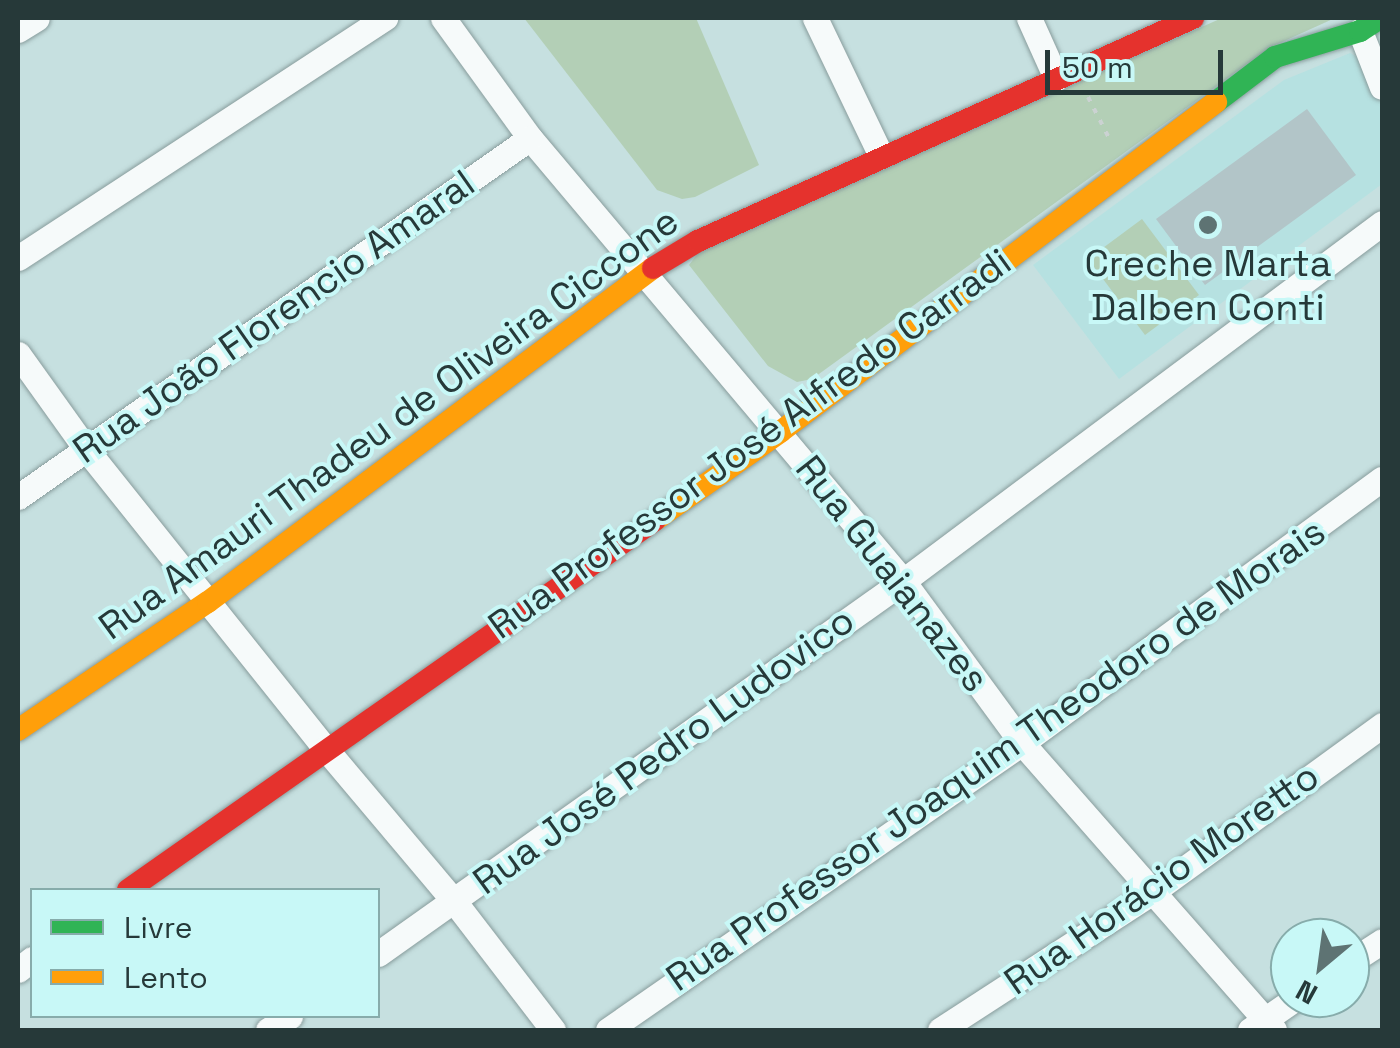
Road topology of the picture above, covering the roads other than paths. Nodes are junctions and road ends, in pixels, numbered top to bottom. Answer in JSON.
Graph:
{"nodes":[{"id":1,"x":37,"y":18,"type":"edge"},
{"id":2,"x":385,"y":18,"type":"edge"},
{"id":3,"x":443,"y":18,"type":"edge"},
{"id":4,"x":815,"y":18,"type":"edge"},
{"id":5,"x":1028,"y":18,"type":"edge"},
{"id":6,"x":1193,"y":18,"type":"edge"},
{"id":7,"x":1370,"y":24,"type":"edge"},
{"id":8,"x":18,"y":30,"type":"edge"},
{"id":9,"x":1066,"y":74,"type":"junction"},
{"id":10,"x":1382,"y":87,"type":"edge"},
{"id":11,"x":530,"y":138,"type":"junction"},
{"id":12,"x":881,"y":156,"type":"junction"},
{"id":13,"x":1382,"y":223,"type":"edge"},
{"id":14,"x":18,"y":258,"type":"edge"},
{"id":15,"x":642,"y":274,"type":"junction"},
{"id":16,"x":18,"y":354,"type":"edge"},
{"id":17,"x":780,"y":432,"type":"junction"},
{"id":18,"x":86,"y":449,"type":"junction"},
{"id":19,"x":1382,"y":479,"type":"edge"},
{"id":20,"x":18,"y":497,"type":"edge"},
{"id":21,"x":902,"y":581,"type":"junction"},
{"id":22,"x":208,"y":602,"type":"junction"},
{"id":23,"x":1382,"y":726,"type":"edge"},
{"id":24,"x":18,"y":730,"type":"edge"},
{"id":25,"x":1022,"y":743,"type":"junction"},
{"id":26,"x":324,"y":748,"type":"junction"},
{"id":27,"x":131,"y":888,"type":"edge"},
{"id":28,"x":1151,"y":893,"type":"junction"},
{"id":29,"x":454,"y":901,"type":"junction"},
{"id":30,"x":380,"y":953,"type":"edge"},
{"id":31,"x":1263,"y":1027,"type":"edge"},
{"id":32,"x":552,"y":1030,"type":"edge"},
{"id":33,"x":608,"y":1030,"type":"edge"},
{"id":34,"x":940,"y":1030,"type":"edge"}],
"edges":[{"from":1,"to":8,"type":"street"},
{"from":2,"to":14,"type":"street"},
{"from":3,"to":11,"type":"street","name":"Rua Guaianazes"},
{"from":4,"to":12,"type":"street"},
{"from":5,"to":9,"type":"street"},
{"from":6,"to":9,"type":"street","name":"Rua Amauri Thadeu de Oliveira Ciccone"},
{"from":7,"to":10,"type":"street"},
{"from":7,"to":17,"type":"street","name":"Rua Professor José Alfredo Carradi"},
{"from":9,"to":12,"type":"street","name":"Rua Amauri Thadeu de Oliveira Ciccone"},
{"from":11,"to":15,"type":"street","name":"Rua Guaianazes"},
{"from":11,"to":18,"type":"street","name":"Rua João Florencio Amaral"},
{"from":12,"to":15,"type":"street","name":"Rua Amauri Thadeu de Oliveira Ciccone"},
{"from":13,"to":21,"type":"street","name":"Rua José Pedro Ludovico"},
{"from":15,"to":17,"type":"street","name":"Rua Guaianazes"},
{"from":15,"to":22,"type":"street","name":"Rua Amauri Thadeu de Oliveira Ciccone"},
{"from":16,"to":18,"type":"street"},
{"from":17,"to":21,"type":"street","name":"Rua Guaianazes"},
{"from":17,"to":26,"type":"street","name":"Rua Professor José Alfredo Carradi"},
{"from":18,"to":20,"type":"street","name":"Rua João Florencio Amaral"},
{"from":18,"to":22,"type":"street"},
{"from":19,"to":25,"type":"street","name":"Rua Professor Joaquim Theodoro de Morais"},
{"from":21,"to":25,"type":"street","name":"Rua Guaianazes"},
{"from":21,"to":29,"type":"street","name":"Rua José Pedro Ludovico"},
{"from":22,"to":24,"type":"street","name":"Rua Amauri Thadeu de Oliveira Ciccone"},
{"from":22,"to":26,"type":"street"},
{"from":23,"to":28,"type":"street","name":"Rua Horácio Moretto"},
{"from":25,"to":28,"type":"street","name":"Rua Guaianazes"},
{"from":25,"to":33,"type":"street","name":"Rua Professor Joaquim Theodoro de Morais"},
{"from":26,"to":27,"type":"street","name":"Rua Professor José Alfredo Carradi"},
{"from":26,"to":29,"type":"street"},
{"from":28,"to":31,"type":"street","name":"Rua Guaianazes"},
{"from":28,"to":34,"type":"street","name":"Rua Horácio Moretto"},
{"from":29,"to":30,"type":"street","name":"Rua José Pedro Ludovico"},
{"from":29,"to":32,"type":"street"}]}
